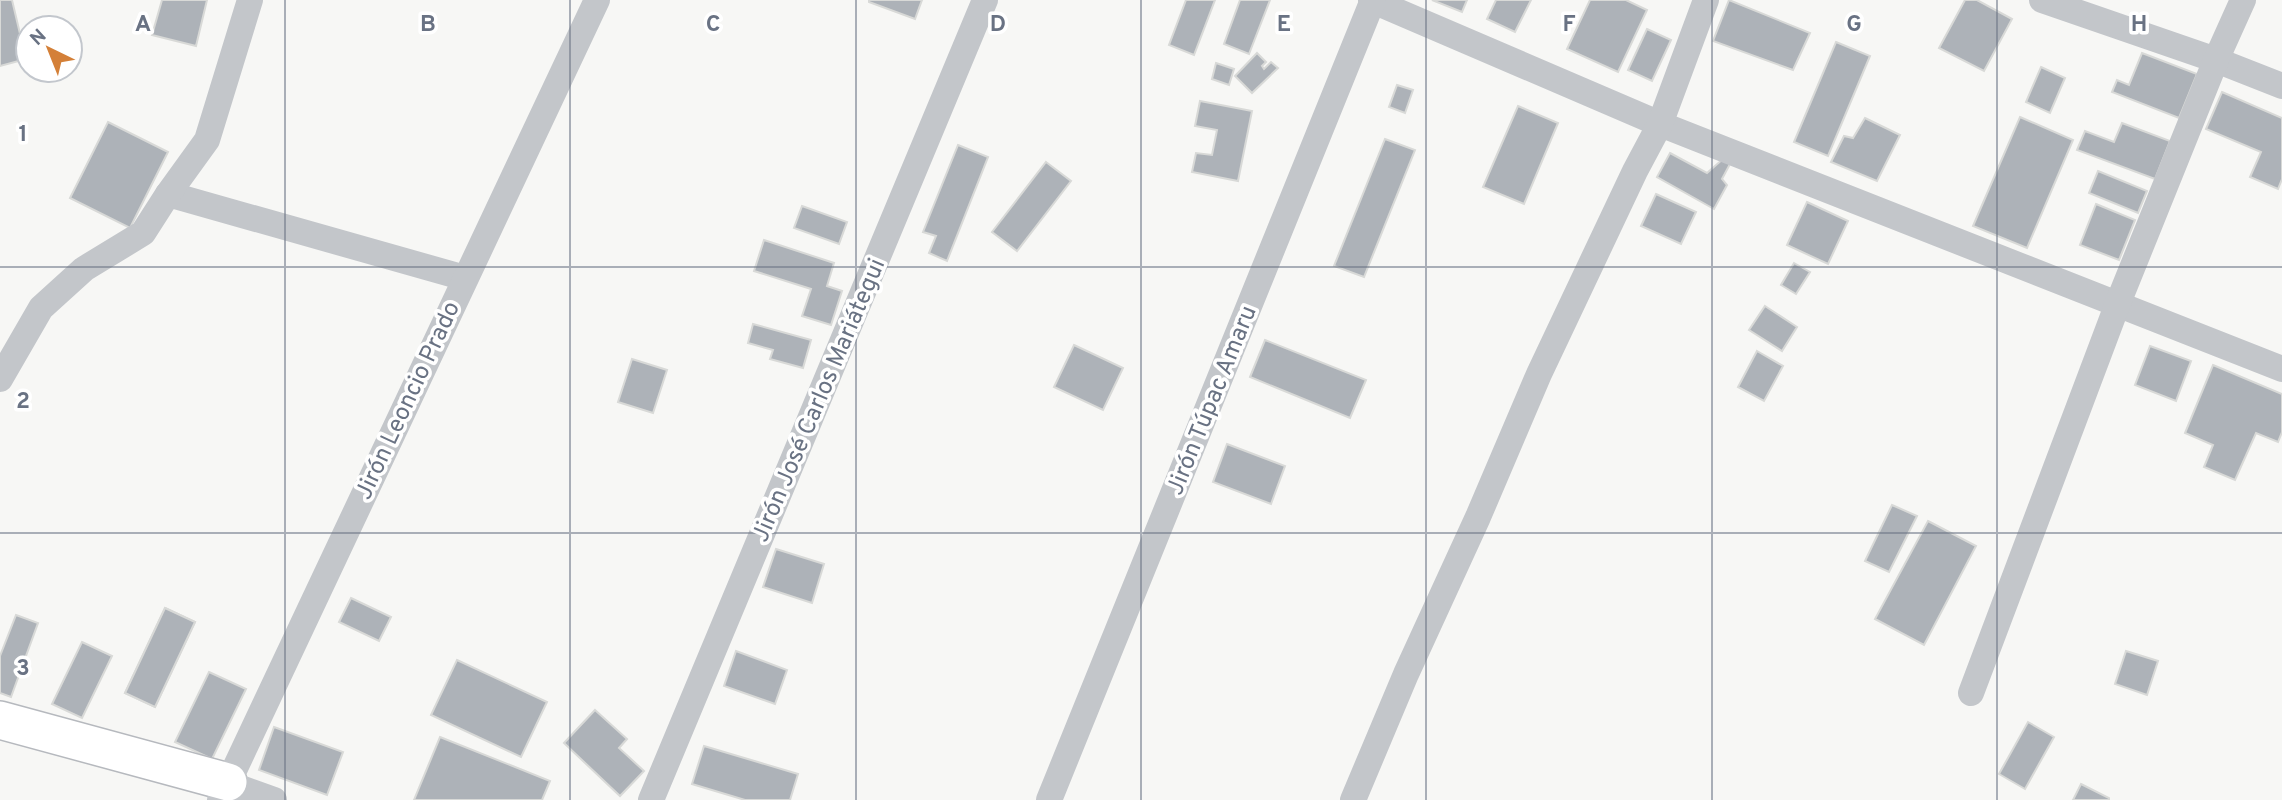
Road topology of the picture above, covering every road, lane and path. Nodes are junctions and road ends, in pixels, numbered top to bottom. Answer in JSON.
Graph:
{"nodes":[{"id":1,"x":250,"y":0,"type":"edge"},
{"id":2,"x":597,"y":0,"type":"edge"},
{"id":3,"x":985,"y":0,"type":"edge"},
{"id":4,"x":1372,"y":0,"type":"edge"},
{"id":5,"x":1706,"y":0,"type":"edge"},
{"id":6,"x":2042,"y":0,"type":"edge"},
{"id":7,"x":2243,"y":0,"type":"edge"},
{"id":8,"x":2216,"y":60,"type":"junction"},
{"id":9,"x":2282,"y":86,"type":"edge"},
{"id":10,"x":1660,"y":124,"type":"junction"},
{"id":11,"x":167,"y":194,"type":"junction"},
{"id":12,"x":465,"y":278,"type":"junction"},
{"id":13,"x":2118,"y":303,"type":"junction"},
{"id":14,"x":2282,"y":369,"type":"edge"},
{"id":15,"x":0,"y":379,"type":"edge"},
{"id":16,"x":1971,"y":694,"type":"dead end"},
{"id":17,"x":4,"y":721,"type":"edge"},
{"id":18,"x":224,"y":791,"type":"edge"},
{"id":19,"x":274,"y":800,"type":"edge"},
{"id":20,"x":651,"y":800,"type":"edge"},
{"id":21,"x":1049,"y":800,"type":"edge"},
{"id":22,"x":1353,"y":800,"type":"edge"}],
"edges":[{"from":1,"to":11,"type":"street"},
{"from":2,"to":12,"type":"street","name":"Jirón Leoncio Prado"},
{"from":3,"to":20,"type":"street","name":"Jirón José Carlos Mariátegui"},
{"from":4,"to":10,"type":"street"},
{"from":4,"to":21,"type":"street","name":"Jirón Túpac Amaru"},
{"from":5,"to":10,"type":"street"},
{"from":6,"to":8,"type":"street"},
{"from":7,"to":8,"type":"street"},
{"from":8,"to":9,"type":"street"},
{"from":8,"to":13,"type":"street"},
{"from":10,"to":13,"type":"street"},
{"from":10,"to":22,"type":"street"},
{"from":11,"to":12,"type":"street"},
{"from":11,"to":15,"type":"street"},
{"from":12,"to":18,"type":"street","name":"Jirón Leoncio Prado"},
{"from":13,"to":14,"type":"street"},
{"from":13,"to":16,"type":"street"},
{"from":17,"to":18,"type":"street"},
{"from":18,"to":19,"type":"street"}]}
